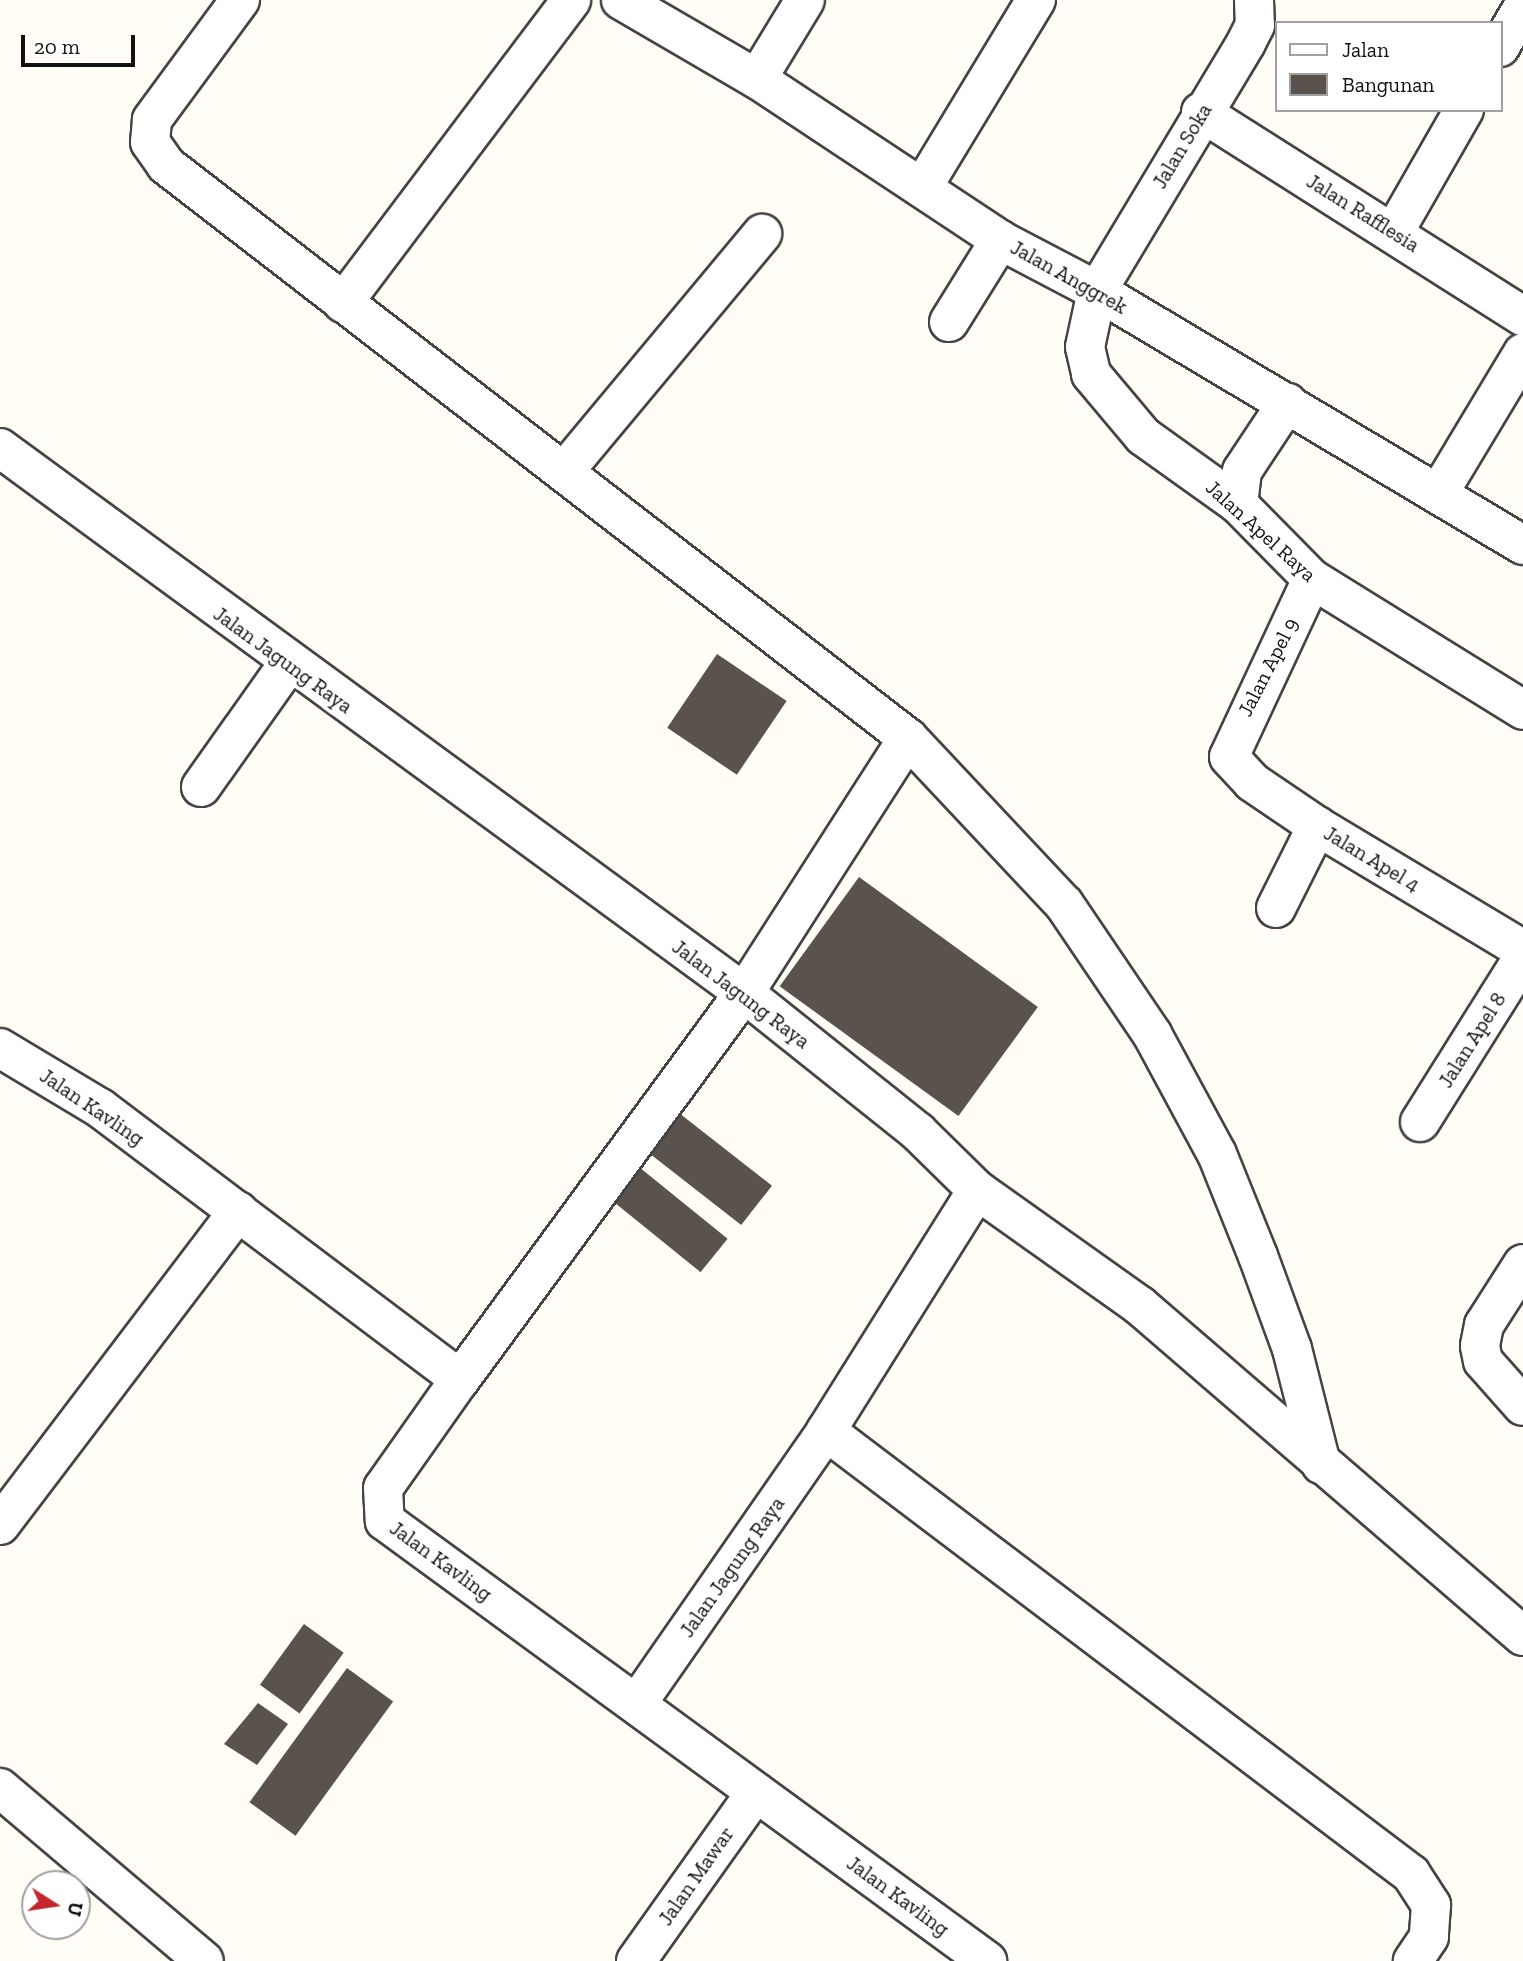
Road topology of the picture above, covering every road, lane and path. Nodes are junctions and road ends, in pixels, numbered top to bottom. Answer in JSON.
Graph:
{"nodes":[{"id":1,"x":240,"y":0,"type":"edge"},
{"id":2,"x":571,"y":0,"type":"edge"},
{"id":3,"x":621,"y":0,"type":"edge"},
{"id":4,"x":805,"y":0,"type":"edge"},
{"id":5,"x":1036,"y":0,"type":"edge"},
{"id":6,"x":1254,"y":0,"type":"edge"},
{"id":7,"x":1523,"y":7,"type":"edge"},
{"id":8,"x":1502,"y":44,"type":"edge"},
{"id":9,"x":757,"y":79,"type":"junction"},
{"id":10,"x":1201,"y":112,"type":"junction"},
{"id":11,"x":1463,"y":112,"type":"edge"},
{"id":12,"x":922,"y":188,"type":"junction"},
{"id":13,"x":1394,"y":232,"type":"junction"},
{"id":14,"x":762,"y":234,"type":"dead end"},
{"id":15,"x":1000,"y":240,"type":"junction"},
{"id":16,"x":1097,"y":291,"type":"junction"},
{"id":17,"x":343,"y":303,"type":"junction"},
{"id":18,"x":1523,"y":316,"type":"edge"},
{"id":19,"x":949,"y":322,"type":"dead end"},
{"id":20,"x":1523,"y":352,"type":"edge"},
{"id":21,"x":1287,"y":403,"type":"junction"},
{"id":22,"x":0,"y":448,"type":"edge"},
{"id":23,"x":566,"y":468,"type":"junction"},
{"id":24,"x":1440,"y":491,"type":"junction"},
{"id":25,"x":1238,"y":504,"type":"junction"},
{"id":26,"x":1523,"y":545,"type":"edge"},
{"id":27,"x":1312,"y":579,"type":"junction"},
{"id":28,"x":288,"y":664,"type":"junction"},
{"id":29,"x":1523,"y":710,"type":"edge"},
{"id":30,"x":908,"y":738,"type":"junction"},
{"id":31,"x":1229,"y":757,"type":"joint"},
{"id":32,"x":201,"y":787,"type":"dead end"},
{"id":33,"x":1317,"y":826,"type":"junction"},
{"id":34,"x":1276,"y":908,"type":"dead end"},
{"id":35,"x":1523,"y":950,"type":"edge"},
{"id":36,"x":1523,"y":958,"type":"edge"},
{"id":37,"x":744,"y":993,"type":"junction"},
{"id":38,"x":0,"y":1048,"type":"edge"},
{"id":39,"x":1420,"y":1122,"type":"dead end"},
{"id":40,"x":976,"y":1191,"type":"junction"},
{"id":41,"x":238,"y":1211,"type":"junction"},
{"id":42,"x":1523,"y":1264,"type":"edge"},
{"id":43,"x":460,"y":1379,"type":"junction"},
{"id":44,"x":1523,"y":1406,"type":"edge"},
{"id":45,"x":826,"y":1431,"type":"junction"},
{"id":46,"x":1321,"y":1464,"type":"junction"},
{"id":47,"x":0,"y":1525,"type":"edge"},
{"id":48,"x":1523,"y":1636,"type":"edge"},
{"id":49,"x":638,"y":1702,"type":"junction"},
{"id":50,"x":0,"y":1788,"type":"edge"},
{"id":51,"x":756,"y":1792,"type":"junction"},
{"id":52,"x":204,"y":1961,"type":"edge"},
{"id":53,"x":636,"y":1961,"type":"edge"},
{"id":54,"x":987,"y":1961,"type":"edge"},
{"id":55,"x":1413,"y":1961,"type":"edge"}],
"edges":[{"from":1,"to":17,"type":"street"},
{"from":2,"to":17,"type":"street"},
{"from":3,"to":9,"type":"street","name":"Jalan Anggrek"},
{"from":4,"to":9,"type":"street"},
{"from":5,"to":12,"type":"street"},
{"from":6,"to":10,"type":"street","name":"Jalan Soka"},
{"from":7,"to":8,"type":"street"},
{"from":9,"to":12,"type":"street","name":"Jalan Anggrek"},
{"from":10,"to":13,"type":"street","name":"Jalan Rafflesia"},
{"from":10,"to":16,"type":"street","name":"Jalan Soka"},
{"from":11,"to":13,"type":"street"},
{"from":12,"to":15,"type":"street","name":"Jalan Anggrek"},
{"from":13,"to":18,"type":"street","name":"Jalan Rafflesia"},
{"from":14,"to":23,"type":"street"},
{"from":15,"to":16,"type":"street","name":"Jalan Anggrek"},
{"from":15,"to":19,"type":"street"},
{"from":16,"to":21,"type":"street","name":"Jalan Anggrek"},
{"from":16,"to":25,"type":"street","name":"Jalan Apel Raya"},
{"from":17,"to":23,"type":"street"},
{"from":20,"to":24,"type":"street"},
{"from":21,"to":24,"type":"street","name":"Jalan Anggrek"},
{"from":21,"to":25,"type":"street"},
{"from":22,"to":28,"type":"street","name":"Jalan Jagung Raya"},
{"from":23,"to":30,"type":"street"},
{"from":24,"to":26,"type":"street","name":"Jalan Anggrek"},
{"from":25,"to":27,"type":"street","name":"Jalan Apel Raya"},
{"from":27,"to":29,"type":"street","name":"Jalan Apel Raya"},
{"from":27,"to":31,"type":"street","name":"Jalan Apel 9"},
{"from":28,"to":32,"type":"street"},
{"from":28,"to":37,"type":"street","name":"Jalan Jagung Raya"},
{"from":30,"to":37,"type":"street"},
{"from":30,"to":46,"type":"street"},
{"from":31,"to":33,"type":"street","name":"Jalan Apel 4"},
{"from":33,"to":34,"type":"street"},
{"from":33,"to":35,"type":"street","name":"Jalan Apel 4"},
{"from":36,"to":39,"type":"street","name":"Jalan Apel 8"},
{"from":37,"to":40,"type":"street","name":"Jalan Jagung Raya"},
{"from":37,"to":43,"type":"street"},
{"from":38,"to":41,"type":"street","name":"Jalan Kavling"},
{"from":40,"to":45,"type":"street","name":"Jalan Jagung Raya"},
{"from":40,"to":46,"type":"street"},
{"from":41,"to":43,"type":"street","name":"Jalan Kavling"},
{"from":41,"to":47,"type":"street"},
{"from":42,"to":44,"type":"street"},
{"from":43,"to":49,"type":"street","name":"Jalan Kavling"},
{"from":45,"to":49,"type":"street","name":"Jalan Jagung Raya"},
{"from":45,"to":55,"type":"street"},
{"from":46,"to":48,"type":"street"},
{"from":49,"to":51,"type":"street","name":"Jalan Kavling"},
{"from":50,"to":52,"type":"street"},
{"from":51,"to":53,"type":"street","name":"Jalan Mawar"},
{"from":51,"to":54,"type":"street","name":"Jalan Kavling"}]}
